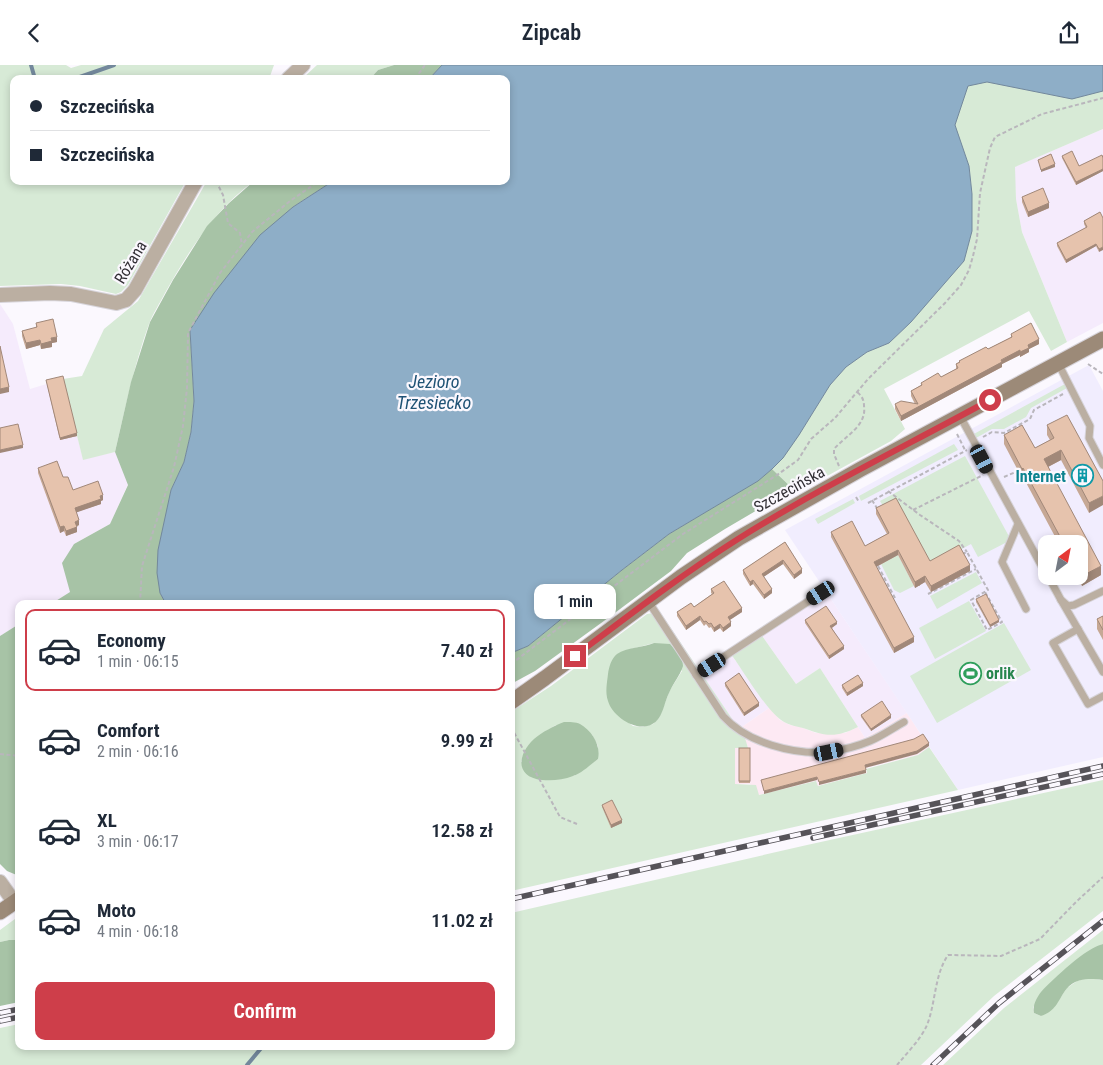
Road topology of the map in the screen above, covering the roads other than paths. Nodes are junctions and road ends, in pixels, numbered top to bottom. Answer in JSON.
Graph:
{"nodes":[{"id":1,"x":194,"y":185,"type":"edge"},
{"id":2,"x":0,"y":295,"type":"edge"},
{"id":3,"x":1103,"y":339,"type":"edge"},
{"id":4,"x":1058,"y":363,"type":"junction"},
{"id":5,"x":960,"y":417,"type":"junction"},
{"id":6,"x":1103,"y":465,"type":"edge"},
{"id":7,"x":1018,"y":524,"type":"junction"},
{"id":8,"x":1038,"y":559,"type":"edge"},
{"id":9,"x":1053,"y":585,"type":"edge"},
{"id":10,"x":1103,"y":591,"type":"edge"},
{"id":11,"x":821,"y":593,"type":"dead end"},
{"id":12,"x":1061,"y":600,"type":"junction"},
{"id":13,"x":648,"y":601,"type":"junction"},
{"id":14,"x":1074,"y":605,"type":"junction"},
{"id":15,"x":1026,"y":609,"type":"dead end"},
{"id":16,"x":1072,"y":619,"type":"junction"},
{"id":17,"x":1078,"y":629,"type":"junction"},
{"id":18,"x":1103,"y":672,"type":"edge"},
{"id":19,"x":696,"y":675,"type":"junction"},
{"id":20,"x":1103,"y":696,"type":"edge"},
{"id":21,"x":515,"y":698,"type":"edge"},
{"id":22,"x":904,"y":722,"type":"dead end"},
{"id":23,"x":0,"y":882,"type":"edge"},
{"id":24,"x":15,"y":900,"type":"edge"},
{"id":25,"x":15,"y":902,"type":"edge"},
{"id":26,"x":0,"y":912,"type":"edge"}],
"edges":[{"from":1,"to":2,"type":"street","name":"Różana"},
{"from":3,"to":4,"type":"street","name":"Szczecińska"},
{"from":4,"to":5,"type":"street","name":"Szczecińska"},
{"from":4,"to":6,"type":"lane"},
{"from":5,"to":7,"type":"lane"},
{"from":5,"to":13,"type":"street","name":"Szczecińska"},
{"from":7,"to":8,"type":"lane"},
{"from":7,"to":15,"type":"lane"},
{"from":9,"to":12,"type":"lane"},
{"from":10,"to":14,"type":"lane"},
{"from":11,"to":19,"type":"lane"},
{"from":12,"to":14,"type":"lane"},
{"from":12,"to":16,"type":"lane"},
{"from":13,"to":19,"type":"lane"},
{"from":13,"to":21,"type":"street","name":"Szczecińska"},
{"from":14,"to":16,"type":"lane"},
{"from":16,"to":17,"type":"lane"},
{"from":17,"to":18,"type":"lane"},
{"from":17,"to":20,"type":"lane"},
{"from":19,"to":22,"type":"lane"},
{"from":23,"to":24,"type":"street"},
{"from":25,"to":26,"type":"street"}]}
